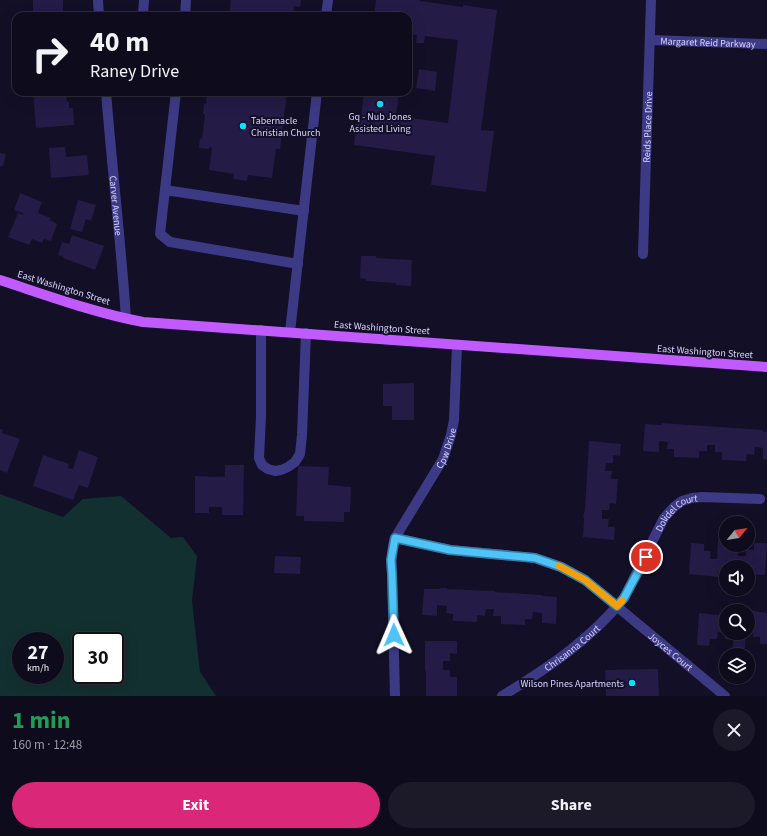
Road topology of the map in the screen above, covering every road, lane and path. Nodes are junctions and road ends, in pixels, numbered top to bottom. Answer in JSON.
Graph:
{"nodes":[{"id":1,"x":98,"y":0,"type":"edge"},
{"id":2,"x":144,"y":0,"type":"edge"},
{"id":3,"x":186,"y":0,"type":"edge"},
{"id":4,"x":328,"y":0,"type":"edge"},
{"id":5,"x":651,"y":0,"type":"edge"},
{"id":6,"x":99,"y":12,"type":"edge"},
{"id":7,"x":143,"y":12,"type":"edge"},
{"id":8,"x":184,"y":12,"type":"edge"},
{"id":9,"x":326,"y":12,"type":"edge"},
{"id":10,"x":650,"y":40,"type":"junction"},
{"id":11,"x":767,"y":44,"type":"edge"},
{"id":12,"x":106,"y":96,"type":"edge"},
{"id":13,"x":176,"y":96,"type":"edge"},
{"id":14,"x":318,"y":96,"type":"edge"},
{"id":15,"x":165,"y":190,"type":"junction"},
{"id":16,"x":304,"y":211,"type":"junction"},
{"id":17,"x":643,"y":254,"type":"dead end"},
{"id":18,"x":298,"y":264,"type":"junction"},
{"id":19,"x":0,"y":280,"type":"edge"},
{"id":20,"x":126,"y":318,"type":"junction"},
{"id":21,"x":261,"y":330,"type":"junction"},
{"id":22,"x":290,"y":332,"type":"junction"},
{"id":23,"x":306,"y":333,"type":"junction"},
{"id":24,"x":457,"y":345,"type":"junction"},
{"id":25,"x":767,"y":367,"type":"edge"},
{"id":26,"x":760,"y":499,"type":"dead end"},
{"id":27,"x":395,"y":538,"type":"junction"},
{"id":28,"x":617,"y":606,"type":"junction"},
{"id":29,"x":395,"y":696,"type":"edge"},
{"id":30,"x":502,"y":696,"type":"edge"},
{"id":31,"x":725,"y":696,"type":"edge"}],
"edges":[{"from":1,"to":6,"type":"street"},
{"from":2,"to":7,"type":"street"},
{"from":3,"to":8,"type":"street"},
{"from":4,"to":9,"type":"street"},
{"from":5,"to":10,"type":"street","name":"Reids Place Drive"},
{"from":10,"to":11,"type":"street","name":"Margaret Reid Parkway"},
{"from":10,"to":17,"type":"street","name":"Reids Place Drive"},
{"from":12,"to":20,"type":"street","name":"Carver Avenue"},
{"from":13,"to":15,"type":"street"},
{"from":14,"to":16,"type":"street"},
{"from":15,"to":16,"type":"street"},
{"from":15,"to":18,"type":"street"},
{"from":16,"to":18,"type":"street"},
{"from":18,"to":22,"type":"street"},
{"from":19,"to":20,"type":"main road","name":"East Washington Street"},
{"from":20,"to":21,"type":"main road","name":"East Washington Street"},
{"from":21,"to":22,"type":"main road","name":"East Washington Street"},
{"from":21,"to":23,"type":"street"},
{"from":22,"to":23,"type":"main road","name":"East Washington Street"},
{"from":23,"to":24,"type":"main road","name":"East Washington Street"},
{"from":24,"to":25,"type":"main road","name":"East Washington Street"},
{"from":24,"to":27,"type":"street","name":"Cpw Drive"},
{"from":26,"to":28,"type":"street","name":"Dolidel Court"},
{"from":27,"to":28,"type":"street","name":"Joyces Court"},
{"from":27,"to":29,"type":"street"},
{"from":28,"to":30,"type":"street","name":"Chrisanna Court"},
{"from":28,"to":31,"type":"street","name":"Joyces Court"}]}
